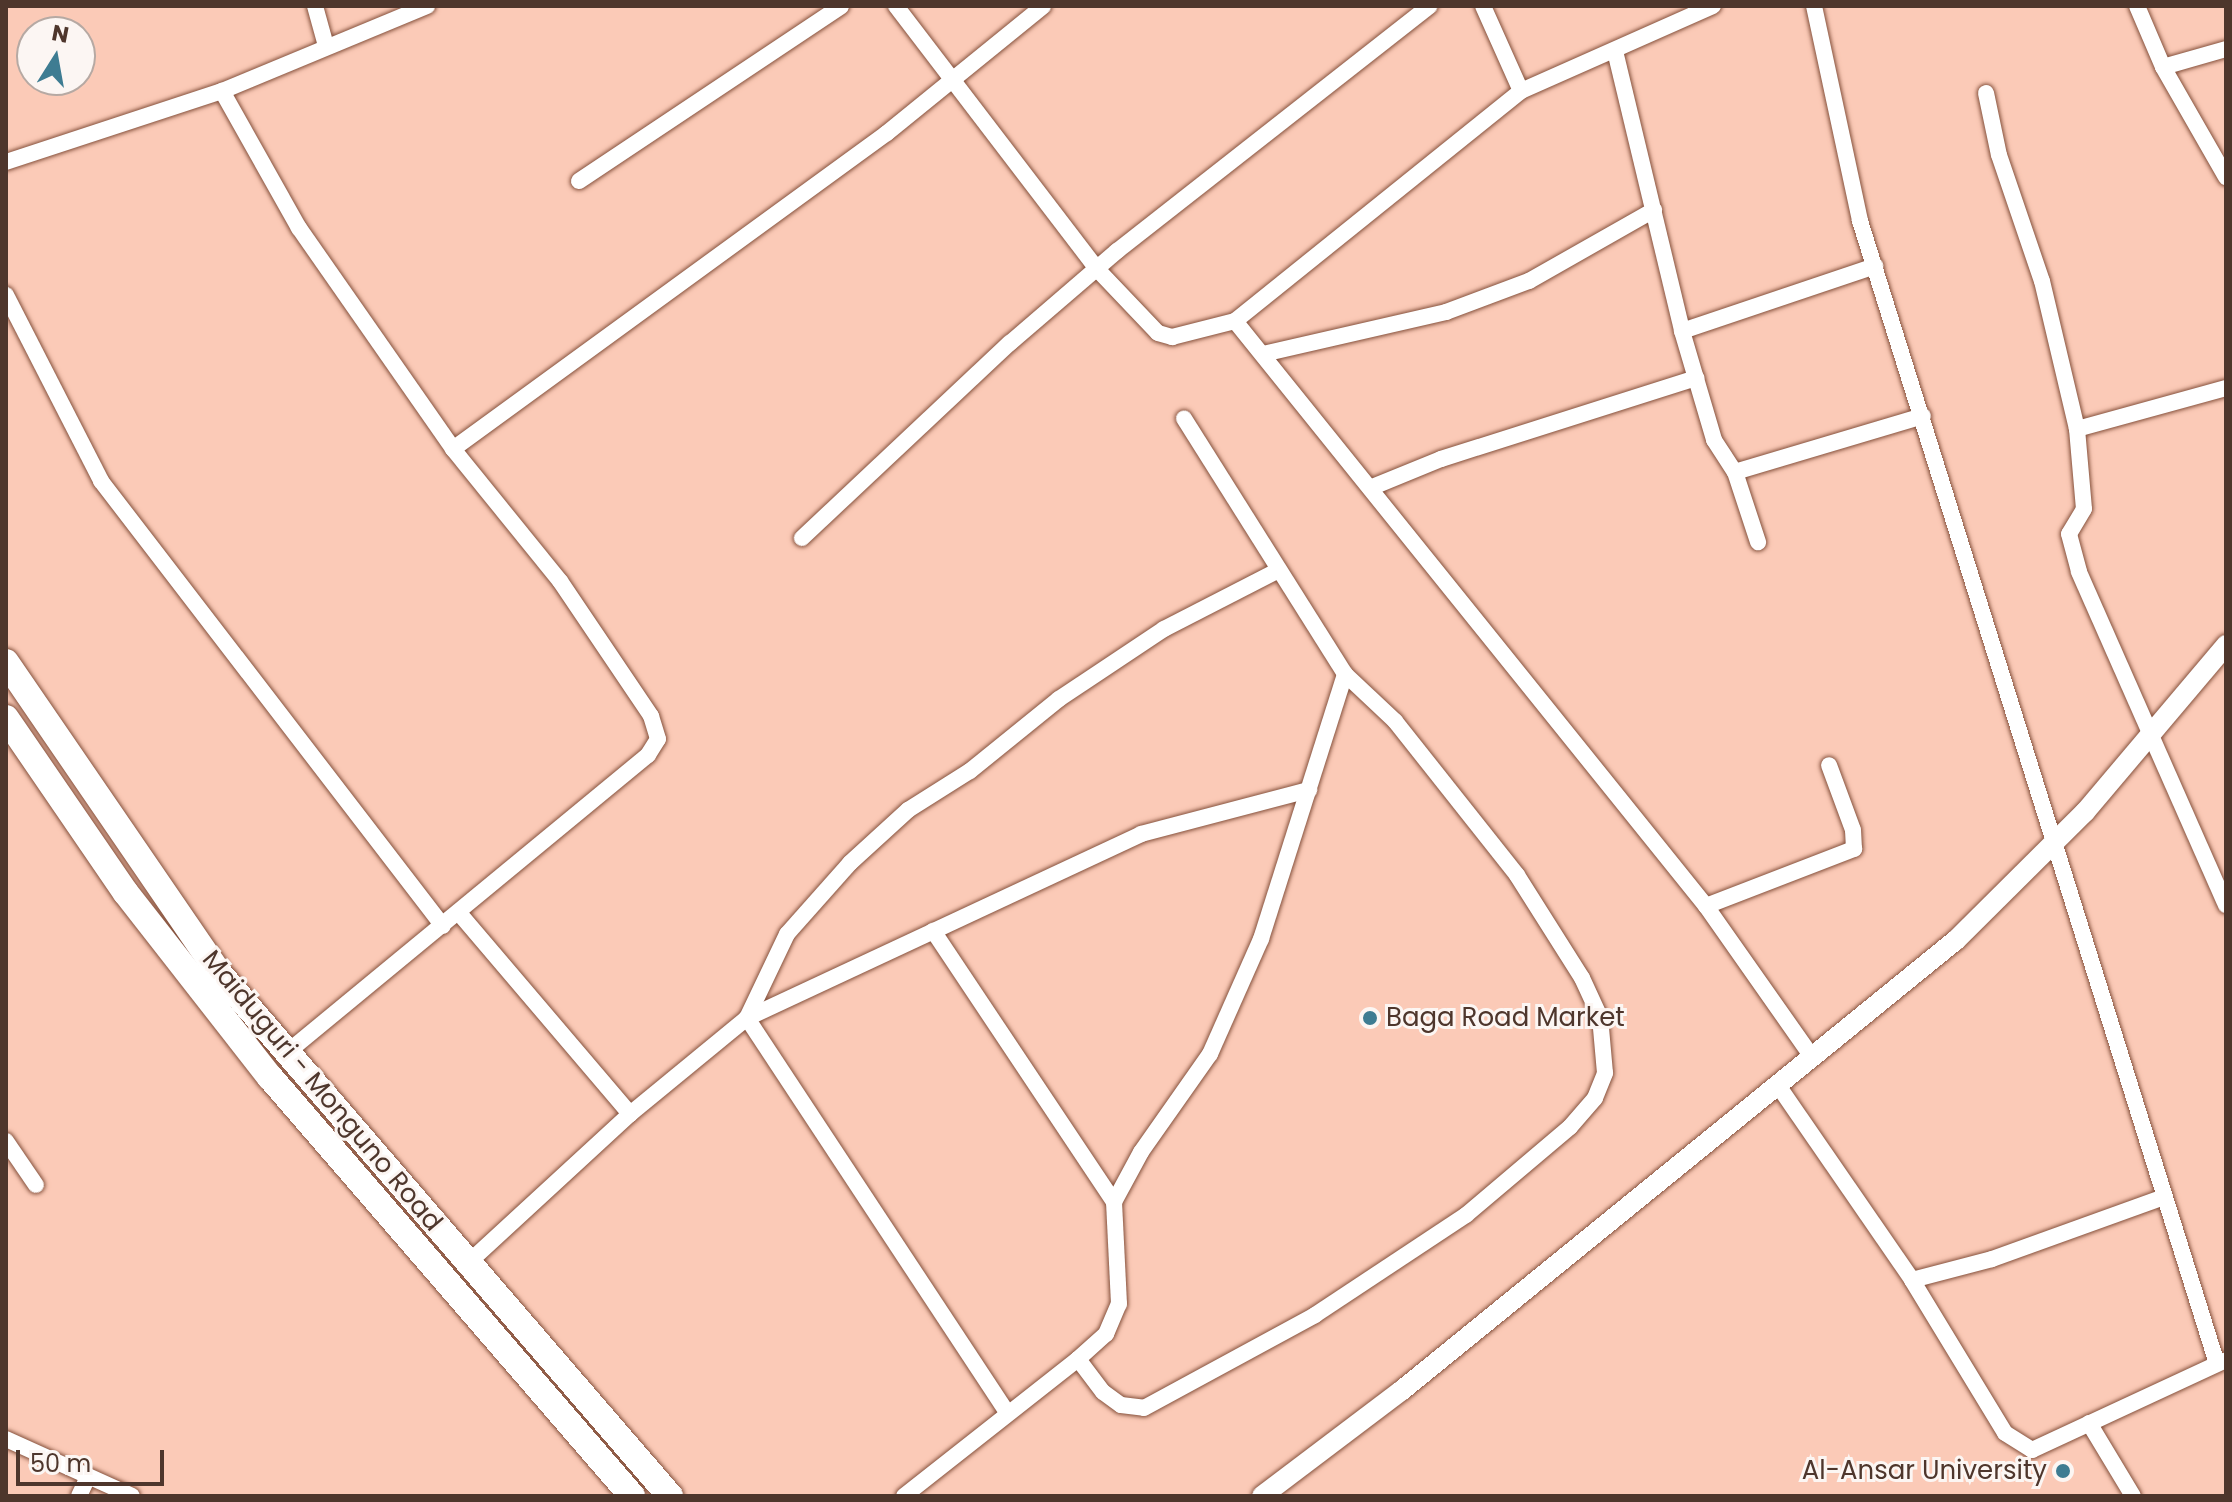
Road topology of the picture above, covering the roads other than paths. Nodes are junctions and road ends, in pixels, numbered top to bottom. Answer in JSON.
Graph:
{"nodes":[{"id":1,"x":315,"y":6,"type":"edge"},
{"id":2,"x":427,"y":6,"type":"edge"},
{"id":3,"x":841,"y":6,"type":"edge"},
{"id":4,"x":896,"y":6,"type":"edge"},
{"id":5,"x":1043,"y":6,"type":"edge"},
{"id":6,"x":1429,"y":6,"type":"edge"},
{"id":7,"x":1483,"y":6,"type":"edge"},
{"id":8,"x":1708,"y":6,"type":"edge"},
{"id":9,"x":1814,"y":6,"type":"edge"},
{"id":10,"x":2137,"y":6,"type":"edge"},
{"id":11,"x":326,"y":46,"type":"junction"},
{"id":12,"x":2226,"y":49,"type":"edge"},
{"id":13,"x":1615,"y":51,"type":"junction"},
{"id":14,"x":2163,"y":67,"type":"junction"},
{"id":15,"x":951,"y":81,"type":"junction"},
{"id":16,"x":222,"y":91,"type":"junction"},
{"id":17,"x":1521,"y":91,"type":"junction"},
{"id":18,"x":1986,"y":93,"type":"dead end"},
{"id":19,"x":6,"y":162,"type":"edge"},
{"id":20,"x":2226,"y":177,"type":"edge"},
{"id":21,"x":579,"y":181,"type":"dead end"},
{"id":22,"x":1654,"y":210,"type":"junction"},
{"id":23,"x":1875,"y":266,"type":"junction"},
{"id":24,"x":1097,"y":269,"type":"junction"},
{"id":25,"x":6,"y":295,"type":"edge"},
{"id":26,"x":1235,"y":321,"type":"junction"},
{"id":27,"x":1682,"y":331,"type":"junction"},
{"id":28,"x":1263,"y":354,"type":"junction"},
{"id":29,"x":1696,"y":378,"type":"junction"},
{"id":30,"x":2226,"y":388,"type":"edge"},
{"id":31,"x":1923,"y":416,"type":"junction"},
{"id":32,"x":1184,"y":418,"type":"dead end"},
{"id":33,"x":2077,"y":429,"type":"junction"},
{"id":34,"x":453,"y":449,"type":"junction"},
{"id":35,"x":1735,"y":472,"type":"junction"},
{"id":36,"x":1370,"y":488,"type":"junction"},
{"id":37,"x":802,"y":538,"type":"dead end"},
{"id":38,"x":1758,"y":542,"type":"dead end"},
{"id":39,"x":1279,"y":570,"type":"junction"},
{"id":40,"x":2226,"y":645,"type":"edge"},
{"id":41,"x":6,"y":662,"type":"edge"},
{"id":42,"x":1345,"y":674,"type":"junction"},
{"id":43,"x":6,"y":718,"type":"edge"},
{"id":44,"x":2152,"y":733,"type":"junction"},
{"id":45,"x":1829,"y":765,"type":"dead end"},
{"id":46,"x":1309,"y":790,"type":"junction"},
{"id":47,"x":2057,"y":841,"type":"junction"},
{"id":48,"x":2226,"y":905,"type":"edge"},
{"id":49,"x":1706,"y":906,"type":"junction"},
{"id":50,"x":459,"y":913,"type":"junction"},
{"id":51,"x":443,"y":926,"type":"junction"},
{"id":52,"x":933,"y":931,"type":"junction"},
{"id":53,"x":747,"y":1018,"type":"junction"},
{"id":54,"x":287,"y":1053,"type":"junction"},
{"id":55,"x":1810,"y":1054,"type":"junction"},
{"id":56,"x":1777,"y":1084,"type":"junction"},
{"id":57,"x":630,"y":1114,"type":"junction"},
{"id":58,"x":6,"y":1141,"type":"edge"},
{"id":59,"x":36,"y":1185,"type":"dead end"},
{"id":60,"x":2164,"y":1197,"type":"junction"},
{"id":61,"x":1114,"y":1202,"type":"junction"},
{"id":62,"x":467,"y":1264,"type":"junction"},
{"id":63,"x":1912,"y":1280,"type":"junction"},
{"id":64,"x":1078,"y":1359,"type":"junction"},
{"id":65,"x":2222,"y":1362,"type":"edge"},
{"id":66,"x":1006,"y":1411,"type":"junction"},
{"id":67,"x":2089,"y":1423,"type":"junction"},
{"id":68,"x":6,"y":1439,"type":"edge"},
{"id":69,"x":87,"y":1479,"type":"junction"},
{"id":70,"x":79,"y":1496,"type":"edge"},
{"id":71,"x":132,"y":1496,"type":"edge"},
{"id":72,"x":632,"y":1496,"type":"edge"},
{"id":73,"x":670,"y":1496,"type":"edge"},
{"id":74,"x":904,"y":1496,"type":"edge"},
{"id":75,"x":1262,"y":1496,"type":"edge"},
{"id":76,"x":2133,"y":1496,"type":"edge"}],
"edges":[{"from":1,"to":11,"type":"street"},
{"from":2,"to":11,"type":"street"},
{"from":3,"to":21,"type":"street"},
{"from":4,"to":15,"type":"street"},
{"from":5,"to":15,"type":"street"},
{"from":6,"to":24,"type":"street"},
{"from":7,"to":17,"type":"street"},
{"from":8,"to":13,"type":"street"},
{"from":9,"to":23,"type":"street"},
{"from":10,"to":14,"type":"street"},
{"from":11,"to":16,"type":"street"},
{"from":12,"to":14,"type":"street"},
{"from":13,"to":17,"type":"street"},
{"from":13,"to":22,"type":"street"},
{"from":14,"to":20,"type":"street"},
{"from":15,"to":24,"type":"street"},
{"from":15,"to":34,"type":"street"},
{"from":16,"to":19,"type":"street"},
{"from":16,"to":34,"type":"street"},
{"from":17,"to":26,"type":"street"},
{"from":18,"to":33,"type":"street"},
{"from":22,"to":27,"type":"street"},
{"from":22,"to":28,"type":"street"},
{"from":23,"to":27,"type":"street"},
{"from":23,"to":31,"type":"street"},
{"from":24,"to":26,"type":"street"},
{"from":24,"to":37,"type":"street"},
{"from":25,"to":51,"type":"street"},
{"from":26,"to":28,"type":"street"},
{"from":27,"to":29,"type":"street"},
{"from":28,"to":36,"type":"street"},
{"from":29,"to":35,"type":"street"},
{"from":29,"to":36,"type":"street"},
{"from":30,"to":33,"type":"street"},
{"from":31,"to":35,"type":"street"},
{"from":31,"to":47,"type":"street"},
{"from":32,"to":39,"type":"street"},
{"from":33,"to":44,"type":"street"},
{"from":34,"to":50,"type":"street"},
{"from":35,"to":38,"type":"street"},
{"from":36,"to":49,"type":"street"},
{"from":39,"to":42,"type":"street"},
{"from":39,"to":53,"type":"street"},
{"from":40,"to":44,"type":"street"},
{"from":41,"to":54,"type":"main road","name":"Maiduguri - Monguno Road"},
{"from":42,"to":46,"type":"street"},
{"from":42,"to":64,"type":"street"},
{"from":43,"to":72,"type":"main road","name":"Maiduguri - Monguno Road"},
{"from":44,"to":47,"type":"street"},
{"from":44,"to":48,"type":"street"},
{"from":45,"to":49,"type":"street"},
{"from":46,"to":52,"type":"street"},
{"from":46,"to":61,"type":"street"},
{"from":47,"to":55,"type":"street"},
{"from":47,"to":60,"type":"street"},
{"from":49,"to":55,"type":"street"},
{"from":50,"to":51,"type":"street"},
{"from":50,"to":57,"type":"street"},
{"from":51,"to":54,"type":"street"},
{"from":52,"to":53,"type":"street"},
{"from":52,"to":61,"type":"street"},
{"from":53,"to":57,"type":"street"},
{"from":53,"to":66,"type":"street"},
{"from":54,"to":62,"type":"main road","name":"Maiduguri - Monguno Road"},
{"from":55,"to":56,"type":"street"},
{"from":56,"to":63,"type":"street"},
{"from":56,"to":75,"type":"street"},
{"from":57,"to":62,"type":"street"},
{"from":58,"to":59,"type":"street"},
{"from":60,"to":63,"type":"street"},
{"from":60,"to":65,"type":"street"},
{"from":61,"to":64,"type":"street"},
{"from":62,"to":73,"type":"main road","name":"Maiduguri - Monguno Road"},
{"from":63,"to":67,"type":"street"},
{"from":64,"to":66,"type":"street"},
{"from":65,"to":67,"type":"street"},
{"from":66,"to":74,"type":"street"},
{"from":67,"to":76,"type":"street"},
{"from":68,"to":69,"type":"street"},
{"from":69,"to":70,"type":"street"},
{"from":69,"to":71,"type":"street"}]}
